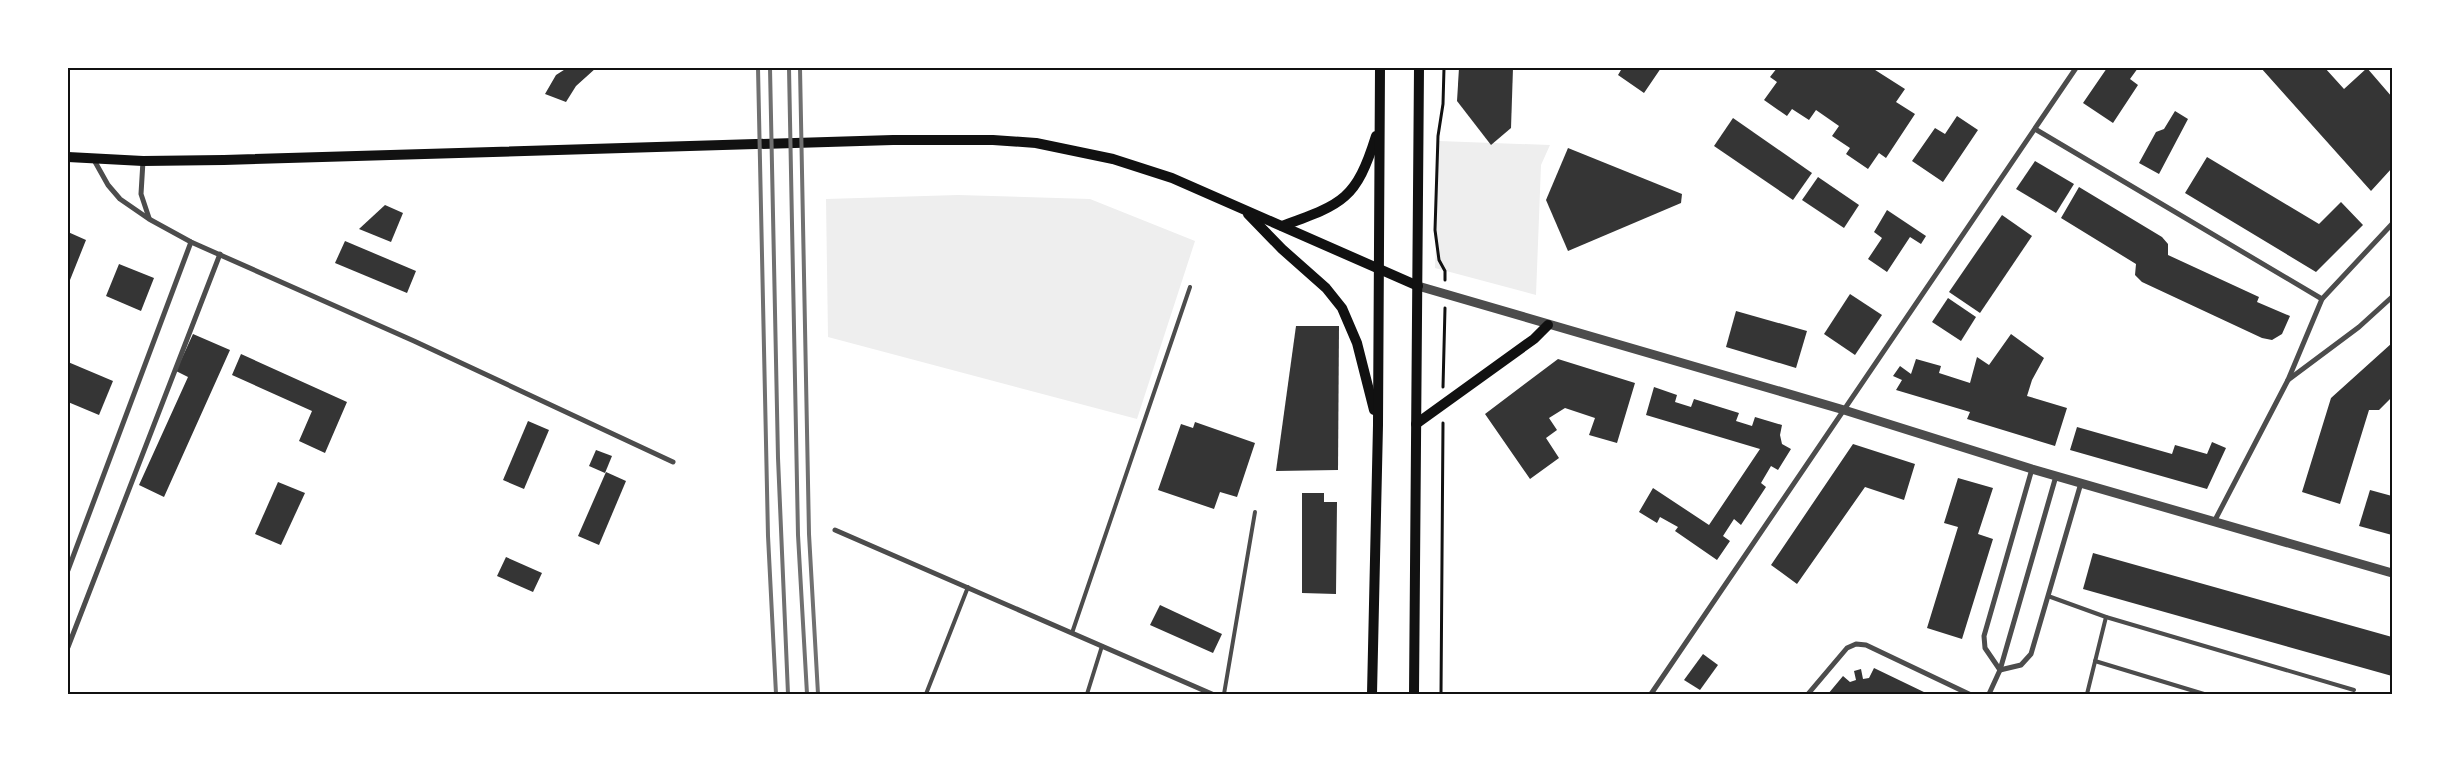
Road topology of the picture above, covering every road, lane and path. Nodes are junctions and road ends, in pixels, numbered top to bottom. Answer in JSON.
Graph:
{"nodes":[{"id":1,"x":1380,"y":68,"type":"edge"},
{"id":2,"x":1419,"y":68,"type":"edge"},
{"id":3,"x":1444,"y":68,"type":"edge"},
{"id":4,"x":2076,"y":68,"type":"edge"},
{"id":5,"x":1380,"y":123,"type":"junction"},
{"id":6,"x":2034,"y":129,"type":"junction"},
{"id":7,"x":68,"y":157,"type":"edge"},
{"id":8,"x":94,"y":160,"type":"junction"},
{"id":9,"x":144,"y":160,"type":"junction"},
{"id":10,"x":1244,"y":210,"type":"junction"},
{"id":11,"x":149,"y":219,"type":"junction"},
{"id":12,"x":2392,"y":224,"type":"edge"},
{"id":13,"x":1282,"y":226,"type":"junction"},
{"id":14,"x":191,"y":242,"type":"junction"},
{"id":15,"x":220,"y":254,"type":"junction"},
{"id":16,"x":1378,"y":268,"type":"junction"},
{"id":17,"x":1445,"y":271,"type":"dead end"},
{"id":18,"x":1418,"y":286,"type":"junction"},
{"id":19,"x":1190,"y":287,"type":"dead end"},
{"id":20,"x":2392,"y":297,"type":"edge"},
{"id":21,"x":2322,"y":299,"type":"junction"},
{"id":22,"x":1444,"y":316,"type":"dead end"},
{"id":23,"x":1548,"y":325,"type":"junction"},
{"id":24,"x":2288,"y":380,"type":"junction"},
{"id":25,"x":1443,"y":405,"type":"junction"},
{"id":26,"x":1844,"y":410,"type":"junction"},
{"id":27,"x":1416,"y":424,"type":"junction"},
{"id":28,"x":1378,"y":425,"type":"junction"},
{"id":29,"x":673,"y":462,"type":"dead end"},
{"id":30,"x":2032,"y":469,"type":"junction"},
{"id":31,"x":2056,"y":476,"type":"junction"},
{"id":32,"x":2081,"y":483,"type":"junction"},
{"id":33,"x":1255,"y":512,"type":"dead end"},
{"id":34,"x":2214,"y":522,"type":"junction"},
{"id":35,"x":835,"y":530,"type":"dead end"},
{"id":36,"x":68,"y":570,"type":"edge"},
{"id":37,"x":2392,"y":573,"type":"edge"},
{"id":38,"x":968,"y":588,"type":"junction"},
{"id":39,"x":2048,"y":596,"type":"junction"},
{"id":40,"x":2106,"y":617,"type":"junction"},
{"id":41,"x":1072,"y":633,"type":"junction"},
{"id":42,"x":1102,"y":646,"type":"junction"},
{"id":43,"x":68,"y":647,"type":"edge"},
{"id":44,"x":2095,"y":661,"type":"junction"},
{"id":45,"x":2000,"y":670,"type":"junction"},
{"id":46,"x":2354,"y":690,"type":"dead end"},
{"id":47,"x":926,"y":694,"type":"edge"},
{"id":48,"x":1087,"y":694,"type":"edge"},
{"id":49,"x":1212,"y":694,"type":"edge"},
{"id":50,"x":1224,"y":694,"type":"edge"},
{"id":51,"x":1372,"y":694,"type":"edge"},
{"id":52,"x":1414,"y":694,"type":"edge"},
{"id":53,"x":1440,"y":694,"type":"edge"},
{"id":54,"x":1651,"y":694,"type":"edge"},
{"id":55,"x":1808,"y":694,"type":"edge"},
{"id":56,"x":1968,"y":694,"type":"edge"},
{"id":57,"x":1989,"y":694,"type":"edge"},
{"id":58,"x":2087,"y":694,"type":"edge"},
{"id":59,"x":2204,"y":694,"type":"edge"}],
"edges":[{"from":1,"to":5,"type":"main road"},
{"from":2,"to":18,"type":"main road"},
{"from":3,"to":17,"type":"path"},
{"from":4,"to":6,"type":"street"},
{"from":5,"to":13,"type":"main road"},
{"from":5,"to":16,"type":"main road"},
{"from":6,"to":21,"type":"street"},
{"from":6,"to":26,"type":"street"},
{"from":7,"to":8,"type":"main road"},
{"from":8,"to":9,"type":"main road"},
{"from":8,"to":11,"type":"street"},
{"from":9,"to":10,"type":"main road"},
{"from":9,"to":11,"type":"street"},
{"from":10,"to":13,"type":"main road"},
{"from":10,"to":28,"type":"main road"},
{"from":11,"to":14,"type":"street"},
{"from":12,"to":21,"type":"street"},
{"from":13,"to":16,"type":"main road"},
{"from":14,"to":15,"type":"street"},
{"from":14,"to":36,"type":"street"},
{"from":15,"to":29,"type":"street"},
{"from":15,"to":43,"type":"street"},
{"from":16,"to":18,"type":"main road"},
{"from":16,"to":28,"type":"main road"},
{"from":18,"to":23,"type":"street"},
{"from":18,"to":27,"type":"main road"},
{"from":19,"to":41,"type":"lane"},
{"from":20,"to":24,"type":"street"},
{"from":21,"to":24,"type":"street"},
{"from":22,"to":25,"type":"path"},
{"from":23,"to":25,"type":"main road"},
{"from":23,"to":26,"type":"street"},
{"from":24,"to":34,"type":"street"},
{"from":25,"to":27,"type":"main road"},
{"from":25,"to":53,"type":"path"},
{"from":26,"to":30,"type":"street"},
{"from":26,"to":54,"type":"street"},
{"from":27,"to":52,"type":"main road"},
{"from":28,"to":51,"type":"main road"},
{"from":30,"to":31,"type":"street"},
{"from":30,"to":45,"type":"street"},
{"from":31,"to":32,"type":"street"},
{"from":31,"to":45,"type":"street"},
{"from":32,"to":34,"type":"street"},
{"from":32,"to":39,"type":"street"},
{"from":33,"to":50,"type":"lane"},
{"from":34,"to":37,"type":"street"},
{"from":35,"to":38,"type":"street"},
{"from":38,"to":41,"type":"street"},
{"from":38,"to":47,"type":"lane"},
{"from":39,"to":40,"type":"lane"},
{"from":39,"to":45,"type":"street"},
{"from":40,"to":44,"type":"lane"},
{"from":40,"to":46,"type":"lane"},
{"from":41,"to":42,"type":"street"},
{"from":42,"to":48,"type":"lane"},
{"from":42,"to":49,"type":"street"},
{"from":44,"to":58,"type":"lane"},
{"from":44,"to":59,"type":"lane"},
{"from":45,"to":57,"type":"street"},
{"from":55,"to":56,"type":"street"}]}
